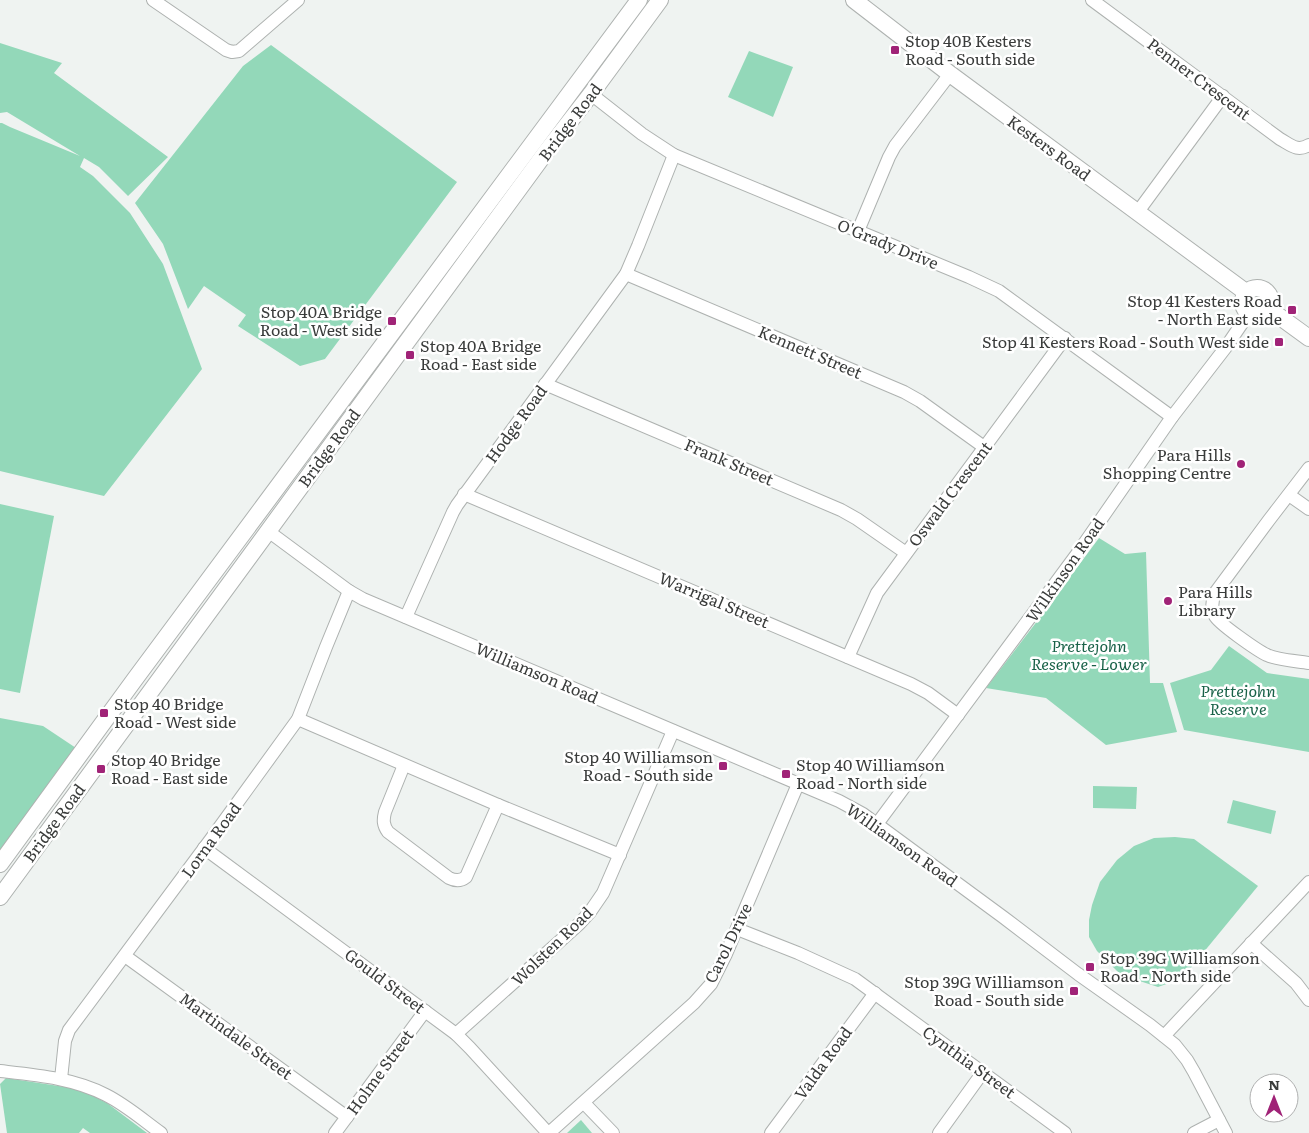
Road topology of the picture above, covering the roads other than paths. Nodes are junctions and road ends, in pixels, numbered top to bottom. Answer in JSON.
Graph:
{"nodes":[{"id":1,"x":153,"y":0,"type":"edge"},
{"id":2,"x":298,"y":0,"type":"edge"},
{"id":3,"x":639,"y":0,"type":"edge"},
{"id":4,"x":660,"y":0,"type":"edge"},
{"id":5,"x":854,"y":0,"type":"edge"},
{"id":6,"x":1092,"y":0,"type":"edge"},
{"id":7,"x":950,"y":74,"type":"junction"},
{"id":8,"x":576,"y":84,"type":"junction"},
{"id":9,"x":591,"y":94,"type":"junction"},
{"id":10,"x":1224,"y":96,"type":"junction"},
{"id":11,"x":1309,"y":145,"type":"edge"},
{"id":12,"x":674,"y":155,"type":"junction"},
{"id":13,"x":1137,"y":213,"type":"junction"},
{"id":14,"x":858,"y":231,"type":"junction"},
{"id":15,"x":626,"y":274,"type":"junction"},
{"id":16,"x":1247,"y":294,"type":"junction"},
{"id":17,"x":1269,"y":309,"type":"junction"},
{"id":18,"x":1249,"y":313,"type":"junction"},
{"id":19,"x":1065,"y":338,"type":"junction"},
{"id":20,"x":1309,"y":338,"type":"edge"},
{"id":21,"x":545,"y":384,"type":"junction"},
{"id":22,"x":353,"y":387,"type":"junction"},
{"id":23,"x":367,"y":396,"type":"junction"},
{"id":24,"x":1172,"y":417,"type":"junction"},
{"id":25,"x":984,"y":447,"type":"junction"},
{"id":26,"x":1309,"y":468,"type":"edge"},
{"id":27,"x":464,"y":494,"type":"junction"},
{"id":28,"x":1289,"y":495,"type":"junction"},
{"id":29,"x":1309,"y":508,"type":"edge"},
{"id":30,"x":253,"y":520,"type":"junction"},
{"id":31,"x":268,"y":531,"type":"junction"},
{"id":32,"x":906,"y":553,"type":"junction"},
{"id":33,"x":349,"y":591,"type":"junction"},
{"id":34,"x":406,"y":617,"type":"junction"},
{"id":35,"x":159,"y":647,"type":"junction"},
{"id":36,"x":848,"y":657,"type":"junction"},
{"id":37,"x":174,"y":658,"type":"junction"},
{"id":38,"x":1309,"y":663,"type":"edge"},
{"id":39,"x":958,"y":715,"type":"junction"},
{"id":40,"x":298,"y":720,"type":"junction"},
{"id":41,"x":673,"y":731,"type":"junction"},
{"id":42,"x":404,"y":765,"type":"junction"},
{"id":43,"x":798,"y":784,"type":"junction"},
{"id":44,"x":498,"y":805,"type":"junction"},
{"id":45,"x":877,"y":824,"type":"junction"},
{"id":46,"x":204,"y":848,"type":"junction"},
{"id":47,"x":620,"y":856,"type":"junction"},
{"id":48,"x":0,"y":864,"type":"edge"},
{"id":49,"x":1309,"y":882,"type":"edge"},
{"id":50,"x":0,"y":897,"type":"edge"},
{"id":51,"x":737,"y":929,"type":"junction"},
{"id":52,"x":1251,"y":943,"type":"junction"},
{"id":53,"x":125,"y":956,"type":"junction"},
{"id":54,"x":875,"y":993,"type":"junction"},
{"id":55,"x":1309,"y":1000,"type":"edge"},
{"id":56,"x":425,"y":1011,"type":"junction"},
{"id":57,"x":456,"y":1034,"type":"junction"},
{"id":58,"x":1164,"y":1036,"type":"junction"},
{"id":59,"x":0,"y":1071,"type":"edge"},
{"id":60,"x":983,"y":1072,"type":"junction"},
{"id":61,"x":60,"y":1079,"type":"junction"},
{"id":62,"x":584,"y":1103,"type":"junction"},
{"id":63,"x":347,"y":1117,"type":"junction"},
{"id":64,"x":1219,"y":1120,"type":"junction"},
{"id":65,"x":161,"y":1133,"type":"edge"},
{"id":66,"x":335,"y":1133,"type":"edge"},
{"id":67,"x":548,"y":1133,"type":"edge"},
{"id":68,"x":613,"y":1133,"type":"edge"},
{"id":69,"x":771,"y":1133,"type":"edge"},
{"id":70,"x":939,"y":1133,"type":"edge"},
{"id":71,"x":1065,"y":1133,"type":"edge"},
{"id":72,"x":1194,"y":1133,"type":"edge"},
{"id":73,"x":1226,"y":1133,"type":"edge"}],
"edges":[{"from":1,"to":2,"type":"street"},
{"from":3,"to":8,"type":"main road","name":"Bridge Road"},
{"from":4,"to":9,"type":"main road","name":"Bridge Road"},
{"from":5,"to":7,"type":"main road","name":"Kesters Road"},
{"from":6,"to":10,"type":"street","name":"Penner Crescent"},
{"from":7,"to":13,"type":"main road","name":"Kesters Road"},
{"from":7,"to":14,"type":"street"},
{"from":8,"to":9,"type":"main road"},
{"from":8,"to":22,"type":"main road","name":"Bridge Road"},
{"from":9,"to":12,"type":"street","name":"O'Grady Drive"},
{"from":9,"to":23,"type":"main road","name":"Bridge Road"},
{"from":10,"to":11,"type":"street","name":"Penner Crescent"},
{"from":10,"to":13,"type":"street"},
{"from":12,"to":14,"type":"street","name":"O'Grady Drive"},
{"from":12,"to":15,"type":"street","name":"Hodge Road"},
{"from":13,"to":16,"type":"main road","name":"Kesters Road"},
{"from":14,"to":19,"type":"street","name":"O'Grady Drive"},
{"from":15,"to":21,"type":"street","name":"Hodge Road"},
{"from":15,"to":25,"type":"street","name":"Kennett Street"},
{"from":16,"to":17,"type":"main road"},
{"from":16,"to":18,"type":"main road"},
{"from":17,"to":18,"type":"main road"},
{"from":17,"to":20,"type":"main road"},
{"from":18,"to":24,"type":"street","name":"Wilkinson Road"},
{"from":19,"to":24,"type":"street","name":"O'Grady Drive"},
{"from":19,"to":25,"type":"street","name":"Oswald Crescent"},
{"from":21,"to":27,"type":"street","name":"Hodge Road"},
{"from":21,"to":32,"type":"street","name":"Frank Street"},
{"from":22,"to":23,"type":"main road"},
{"from":22,"to":30,"type":"main road","name":"Bridge Road"},
{"from":23,"to":31,"type":"main road","name":"Bridge Road"},
{"from":24,"to":39,"type":"street","name":"Wilkinson Road"},
{"from":25,"to":32,"type":"street","name":"Oswald Crescent"},
{"from":26,"to":28,"type":"street"},
{"from":27,"to":34,"type":"street","name":"Hodge Road"},
{"from":27,"to":36,"type":"street","name":"Warrigal Street"},
{"from":28,"to":29,"type":"street"},
{"from":28,"to":38,"type":"street"},
{"from":30,"to":31,"type":"main road"},
{"from":30,"to":35,"type":"main road","name":"Bridge Road"},
{"from":31,"to":33,"type":"street","name":"Williamson Road"},
{"from":31,"to":37,"type":"main road","name":"Bridge Road"},
{"from":32,"to":36,"type":"street","name":"Oswald Crescent"},
{"from":33,"to":34,"type":"street","name":"Williamson Road"},
{"from":33,"to":40,"type":"street","name":"Lorna Road"},
{"from":34,"to":41,"type":"street","name":"Williamson Road"},
{"from":35,"to":37,"type":"main road"},
{"from":35,"to":48,"type":"main road","name":"Bridge Road"},
{"from":36,"to":39,"type":"street","name":"Warrigal Street"},
{"from":37,"to":50,"type":"main road","name":"Bridge Road"},
{"from":39,"to":45,"type":"street","name":"Wilkinson Road"},
{"from":40,"to":42,"type":"street"},
{"from":40,"to":46,"type":"street","name":"Lorna Road"},
{"from":41,"to":43,"type":"street","name":"Williamson Road"},
{"from":41,"to":47,"type":"street","name":"Wolsten Road"},
{"from":42,"to":44,"type":"street"},
{"from":42,"to":44,"type":"street"},
{"from":43,"to":45,"type":"street","name":"Williamson Road"},
{"from":43,"to":51,"type":"street","name":"Carol Drive"},
{"from":44,"to":47,"type":"street"},
{"from":45,"to":58,"type":"street","name":"Williamson Road"},
{"from":46,"to":53,"type":"street","name":"Lorna Road"},
{"from":46,"to":56,"type":"street","name":"Gould Street"},
{"from":47,"to":57,"type":"street","name":"Wolsten Road"},
{"from":49,"to":52,"type":"street"},
{"from":51,"to":54,"type":"street","name":"Cynthia Street"},
{"from":51,"to":62,"type":"street","name":"Carol Drive"},
{"from":52,"to":55,"type":"street"},
{"from":52,"to":58,"type":"street"},
{"from":53,"to":61,"type":"street","name":"Lorna Road"},
{"from":53,"to":63,"type":"street","name":"Martindale Street"},
{"from":54,"to":60,"type":"street","name":"Cynthia Street"},
{"from":54,"to":69,"type":"street","name":"Valda Road"},
{"from":56,"to":57,"type":"street","name":"Gould Street"},
{"from":56,"to":63,"type":"street","name":"Holme Street"},
{"from":57,"to":67,"type":"street","name":"Gould Street"},
{"from":58,"to":64,"type":"street","name":"Williamson Road"},
{"from":59,"to":61,"type":"street"},
{"from":60,"to":70,"type":"street"},
{"from":60,"to":71,"type":"street","name":"Cynthia Street"},
{"from":61,"to":65,"type":"street"},
{"from":62,"to":67,"type":"street","name":"Carol Drive"},
{"from":62,"to":68,"type":"street"},
{"from":63,"to":66,"type":"street","name":"Holme Street"},
{"from":64,"to":72,"type":"street"},
{"from":64,"to":73,"type":"street","name":"Williamson Road"}]}
